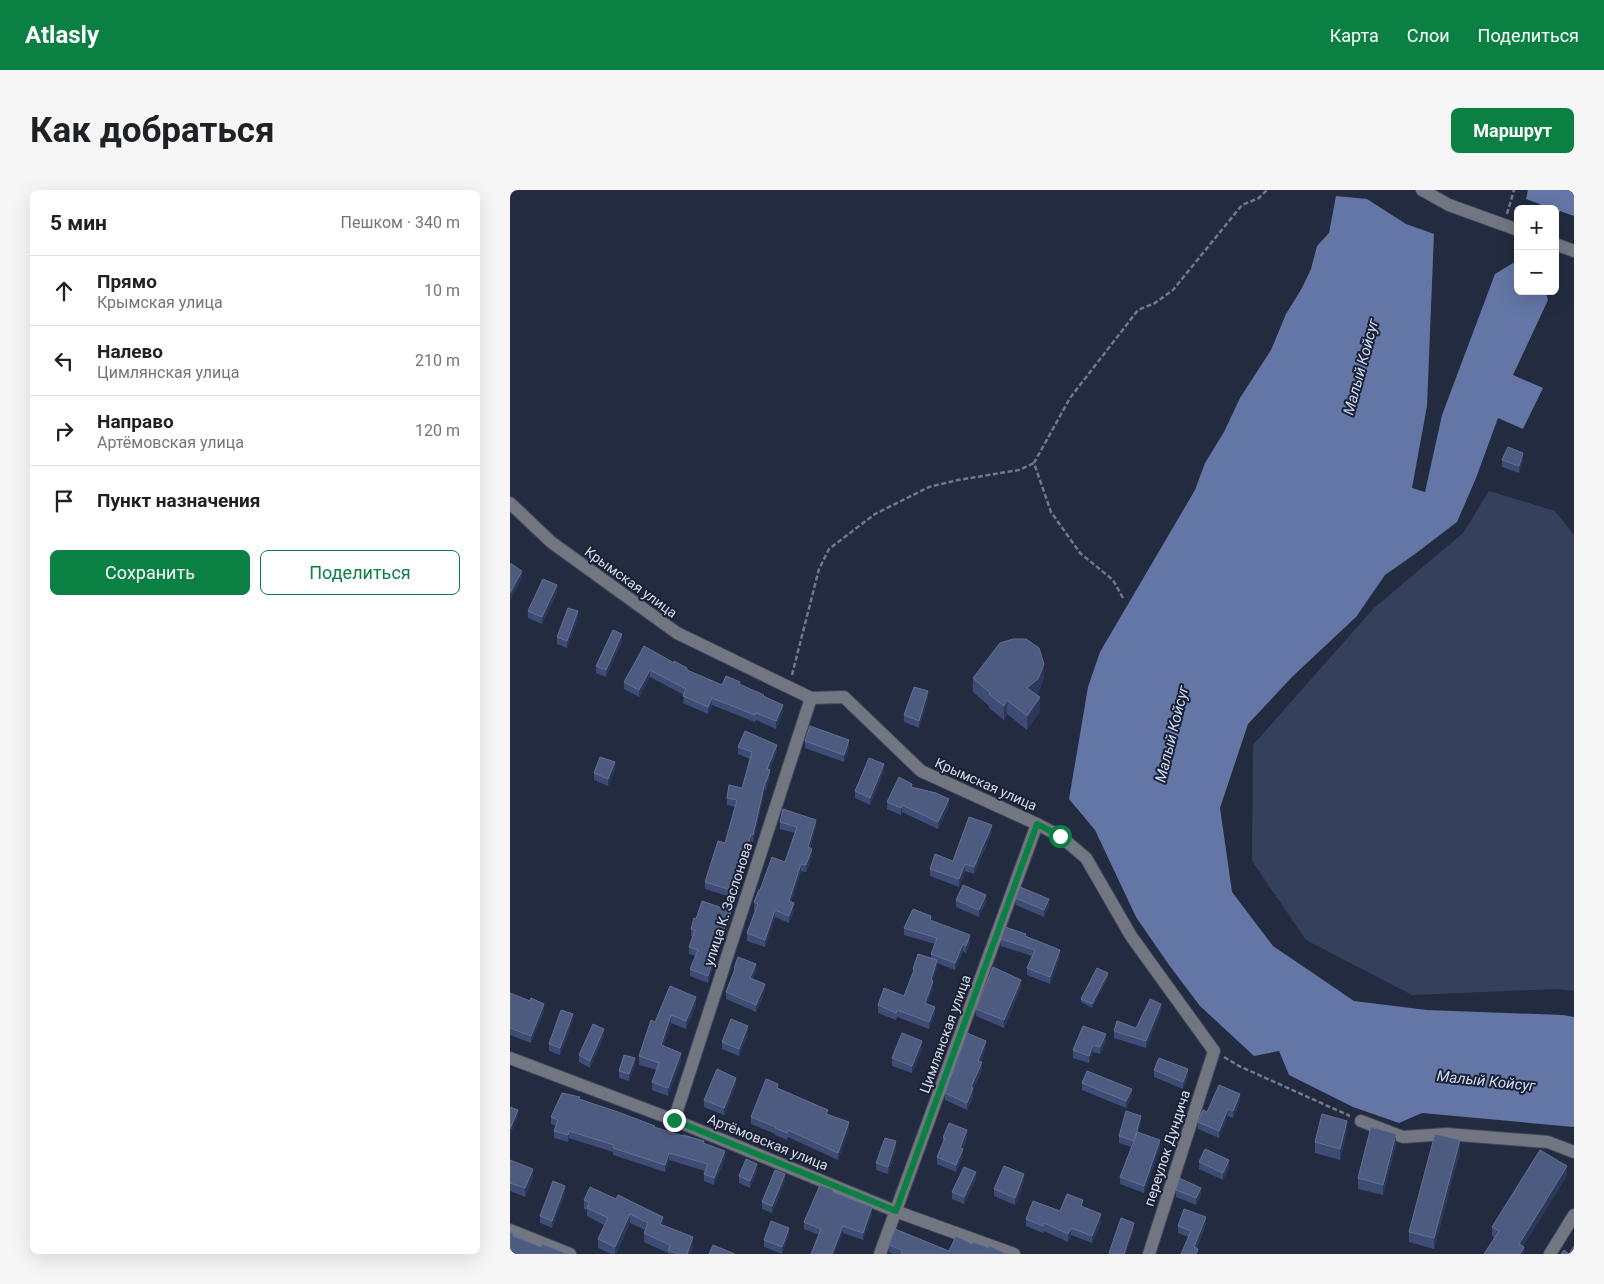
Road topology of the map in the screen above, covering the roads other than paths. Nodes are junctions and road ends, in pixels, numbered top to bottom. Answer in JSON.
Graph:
{"nodes":[{"id":1,"x":1422,"y":190,"type":"edge"},
{"id":2,"x":1514,"y":229,"type":"edge"},
{"id":3,"x":1559,"y":245,"type":"edge"},
{"id":4,"x":1574,"y":251,"type":"edge"},
{"id":5,"x":510,"y":503,"type":"edge"},
{"id":6,"x":811,"y":698,"type":"junction"},
{"id":7,"x":1037,"y":824,"type":"junction"},
{"id":8,"x":1214,"y":1051,"type":"joint"},
{"id":9,"x":510,"y":1058,"type":"edge"},
{"id":10,"x":674,"y":1120,"type":"junction"},
{"id":11,"x":1361,"y":1121,"type":"road end"},
{"id":12,"x":1574,"y":1152,"type":"edge"},
{"id":13,"x":896,"y":1211,"type":"junction"},
{"id":14,"x":1574,"y":1215,"type":"edge"},
{"id":15,"x":510,"y":1230,"type":"edge"},
{"id":16,"x":570,"y":1254,"type":"edge"},
{"id":17,"x":880,"y":1254,"type":"edge"},
{"id":18,"x":1014,"y":1254,"type":"edge"},
{"id":19,"x":1149,"y":1254,"type":"edge"},
{"id":20,"x":1550,"y":1254,"type":"edge"}],
"edges":[{"from":1,"to":2,"type":"street"},
{"from":3,"to":4,"type":"street"},
{"from":5,"to":6,"type":"street","name":"Крымская улица"},
{"from":6,"to":7,"type":"street","name":"Крымская улица"},
{"from":6,"to":10,"type":"street","name":"улица К. Заслонова"},
{"from":7,"to":8,"type":"street","name":"Крымская улица"},
{"from":7,"to":13,"type":"street","name":"Цимлянская улица"},
{"from":8,"to":19,"type":"street","name":"переулок Дундича"},
{"from":9,"to":10,"type":"street","name":"Артёмовская улица"},
{"from":10,"to":13,"type":"street","name":"Артёмовская улица"},
{"from":11,"to":12,"type":"street"},
{"from":13,"to":17,"type":"street","name":"Цимлянская улица"},
{"from":13,"to":18,"type":"street","name":"Артёмовская улица"},
{"from":14,"to":20,"type":"street"},
{"from":15,"to":16,"type":"street"}]}
